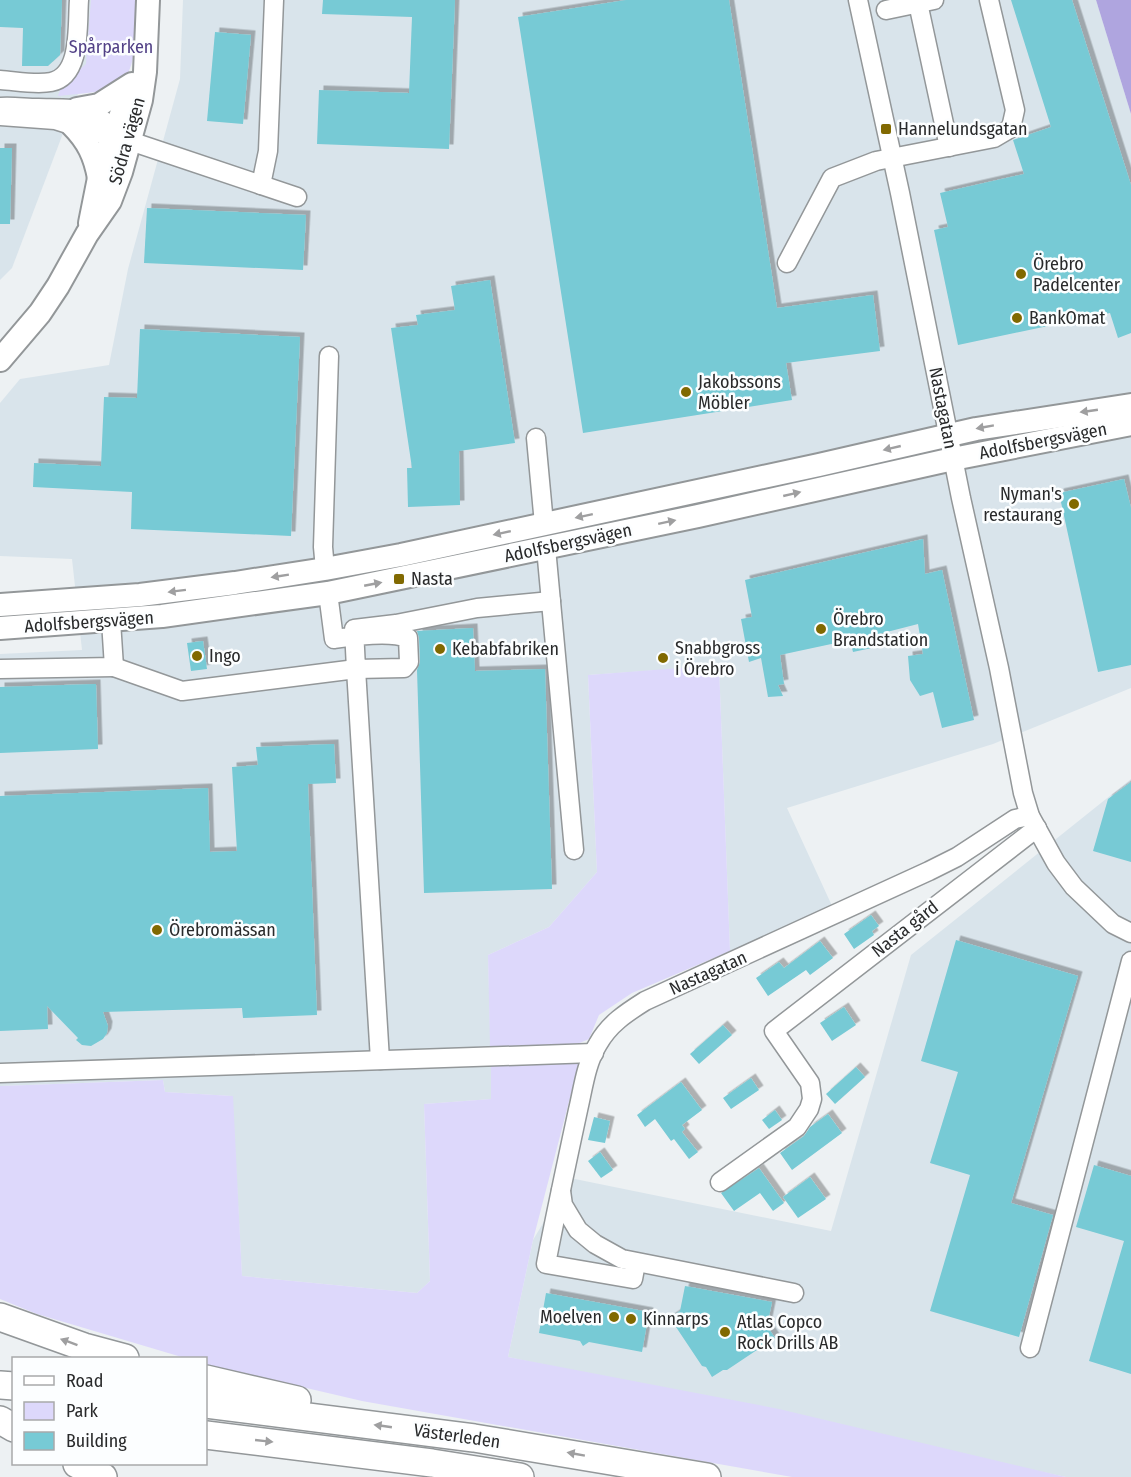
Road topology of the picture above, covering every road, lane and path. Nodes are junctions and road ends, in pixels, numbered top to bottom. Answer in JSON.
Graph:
{"nodes":[{"id":1,"x":79,"y":0,"type":"edge"},
{"id":2,"x":148,"y":0,"type":"edge"},
{"id":3,"x":274,"y":0,"type":"edge"},
{"id":4,"x":858,"y":0,"type":"edge"},
{"id":5,"x":989,"y":0,"type":"edge"},
{"id":6,"x":926,"y":2,"type":"edge"},
{"id":7,"x":886,"y":10,"type":"dead end"},
{"id":8,"x":146,"y":42,"type":"junction"},
{"id":9,"x":0,"y":80,"type":"edge"},
{"id":10,"x":132,"y":84,"type":"junction"},
{"id":11,"x":0,"y":107,"type":"edge"},
{"id":12,"x":0,"y":116,"type":"edge"},
{"id":13,"x":74,"y":117,"type":"junction"},
{"id":14,"x":121,"y":138,"type":"junction"},
{"id":15,"x":949,"y":147,"type":"junction"},
{"id":16,"x":892,"y":157,"type":"junction"},
{"id":17,"x":99,"y":178,"type":"junction"},
{"id":18,"x":261,"y":185,"type":"junction"},
{"id":19,"x":297,"y":197,"type":"dead end"},
{"id":20,"x":87,"y":234,"type":"junction"},
{"id":21,"x":787,"y":262,"type":"dead end"},
{"id":22,"x":329,"y":356,"type":"dead end"},
{"id":23,"x":0,"y":360,"type":"edge"},
{"id":24,"x":1131,"y":405,"type":"edge"},
{"id":25,"x":1131,"y":424,"type":"edge"},
{"id":26,"x":949,"y":435,"type":"junction"},
{"id":27,"x":536,"y":438,"type":"dead end"},
{"id":28,"x":953,"y":459,"type":"junction"},
{"id":29,"x":544,"y":524,"type":"junction"},
{"id":30,"x":546,"y":548,"type":"junction"},
{"id":31,"x":326,"y":569,"type":"junction"},
{"id":32,"x":328,"y":593,"type":"junction"},
{"id":33,"x":110,"y":598,"type":"junction"},
{"id":34,"x":551,"y":601,"type":"junction"},
{"id":35,"x":0,"y":605,"type":"edge"},
{"id":36,"x":111,"y":621,"type":"junction"},
{"id":37,"x":0,"y":628,"type":"edge"},
{"id":38,"x":355,"y":636,"type":"junction"},
{"id":39,"x":114,"y":667,"type":"junction"},
{"id":40,"x":0,"y":669,"type":"edge"},
{"id":41,"x":356,"y":669,"type":"junction"},
{"id":42,"x":1034,"y":822,"type":"junction"},
{"id":43,"x":574,"y":850,"type":"dead end"},
{"id":44,"x":1131,"y":933,"type":"edge"},
{"id":45,"x":1131,"y":962,"type":"edge"},
{"id":46,"x":594,"y":1053,"type":"junction"},
{"id":47,"x":380,"y":1060,"type":"junction"},
{"id":48,"x":0,"y":1073,"type":"edge"},
{"id":49,"x":720,"y":1182,"type":"dead end"},
{"id":50,"x":561,"y":1187,"type":"junction"},
{"id":51,"x":636,"y":1263,"type":"junction"},
{"id":52,"x":794,"y":1293,"type":"dead end"},
{"id":53,"x":0,"y":1317,"type":"edge"},
{"id":54,"x":1030,"y":1348,"type":"dead end"},
{"id":55,"x":118,"y":1357,"type":"edge"},
{"id":56,"x":207,"y":1379,"type":"edge"},
{"id":57,"x":207,"y":1404,"type":"edge"},
{"id":58,"x":343,"y":1420,"type":"junction"},
{"id":59,"x":207,"y":1435,"type":"edge"},
{"id":60,"x":78,"y":1465,"type":"edge"},
{"id":61,"x":103,"y":1477,"type":"edge"},
{"id":62,"x":520,"y":1477,"type":"edge"},
{"id":63,"x":707,"y":1477,"type":"edge"}],
"edges":[{"from":1,"to":9,"type":"street"},
{"from":2,"to":8,"type":"main road","name":"Södra vägen"},
{"from":3,"to":18,"type":"street"},
{"from":4,"to":16,"type":"street","name":"Nastagatan"},
{"from":5,"to":15,"type":"street"},
{"from":6,"to":7,"type":"street"},
{"from":6,"to":15,"type":"street"},
{"from":8,"to":10,"type":"main road","name":"Södra vägen"},
{"from":8,"to":14,"type":"main road","name":"Södra vägen"},
{"from":10,"to":13,"type":"main road"},
{"from":10,"to":14,"type":"main road","name":"Södra vägen"},
{"from":11,"to":13,"type":"street"},
{"from":12,"to":13,"type":"street"},
{"from":13,"to":14,"type":"street"},
{"from":13,"to":17,"type":"main road"},
{"from":14,"to":17,"type":"main road","name":"Södra vägen"},
{"from":14,"to":18,"type":"street"},
{"from":14,"to":20,"type":"main road","name":"Södra vägen"},
{"from":15,"to":16,"type":"street"},
{"from":16,"to":21,"type":"street"},
{"from":16,"to":26,"type":"street","name":"Nastagatan"},
{"from":17,"to":20,"type":"main road","name":"Södra vägen"},
{"from":18,"to":19,"type":"street"},
{"from":20,"to":23,"type":"main road","name":"Södra vägen"},
{"from":22,"to":31,"type":"street"},
{"from":24,"to":26,"type":"main road","name":"Adolfsbergsvägen","one_way":true},
{"from":25,"to":28,"type":"main road","name":"Adolfsbergsvägen"},
{"from":26,"to":28,"type":"street","name":"Nastagatan"},
{"from":26,"to":29,"type":"main road","name":"Adolfsbergsvägen","one_way":true},
{"from":27,"to":29,"type":"street"},
{"from":30,"to":28,"type":"main road","name":"Adolfsbergsvägen","one_way":true},
{"from":28,"to":42,"type":"street","name":"Nastagatan"},
{"from":29,"to":30,"type":"main road"},
{"from":29,"to":31,"type":"main road","name":"Adolfsbergsvägen","one_way":true},
{"from":32,"to":30,"type":"main road","name":"Adolfsbergsvägen","one_way":true},
{"from":30,"to":34,"type":"street"},
{"from":31,"to":32,"type":"main road"},
{"from":31,"to":33,"type":"main road","name":"Adolfsbergsvägen","one_way":true},
{"from":32,"to":36,"type":"main road","name":"Adolfsbergsvägen"},
{"from":32,"to":38,"type":"street"},
{"from":33,"to":35,"type":"main road","name":"Adolfsbergsvägen"},
{"from":33,"to":36,"type":"main road"},
{"from":34,"to":38,"type":"street"},
{"from":34,"to":43,"type":"street"},
{"from":36,"to":37,"type":"main road","name":"Adolfsbergsvägen"},
{"from":36,"to":39,"type":"street"},
{"from":38,"to":41,"type":"street"},
{"from":38,"to":41,"type":"street"},
{"from":39,"to":40,"type":"street"},
{"from":39,"to":41,"type":"street"},
{"from":41,"to":47,"type":"street"},
{"from":42,"to":44,"type":"street","name":"Nastagatan"},
{"from":42,"to":46,"type":"street","name":"Nastagatan"},
{"from":42,"to":49,"type":"street","name":"Nasta gård"},
{"from":45,"to":54,"type":"street"},
{"from":46,"to":47,"type":"street"},
{"from":46,"to":50,"type":"street","name":"Nastagatan"},
{"from":47,"to":48,"type":"street"},
{"from":50,"to":51,"type":"street"},
{"from":50,"to":51,"type":"street","name":"Nastagatan"},
{"from":51,"to":52,"type":"street"},
{"from":55,"to":53,"type":"highway","one_way":true},
{"from":56,"to":58,"type":"highway"},
{"from":57,"to":58,"type":"highway","name":"Västerleden"},
{"from":63,"to":58,"type":"highway","name":"Västerleden","one_way":true},
{"from":59,"to":62,"type":"highway","name":"Västerleden","one_way":true},
{"from":60,"to":61,"type":"highway"}]}
